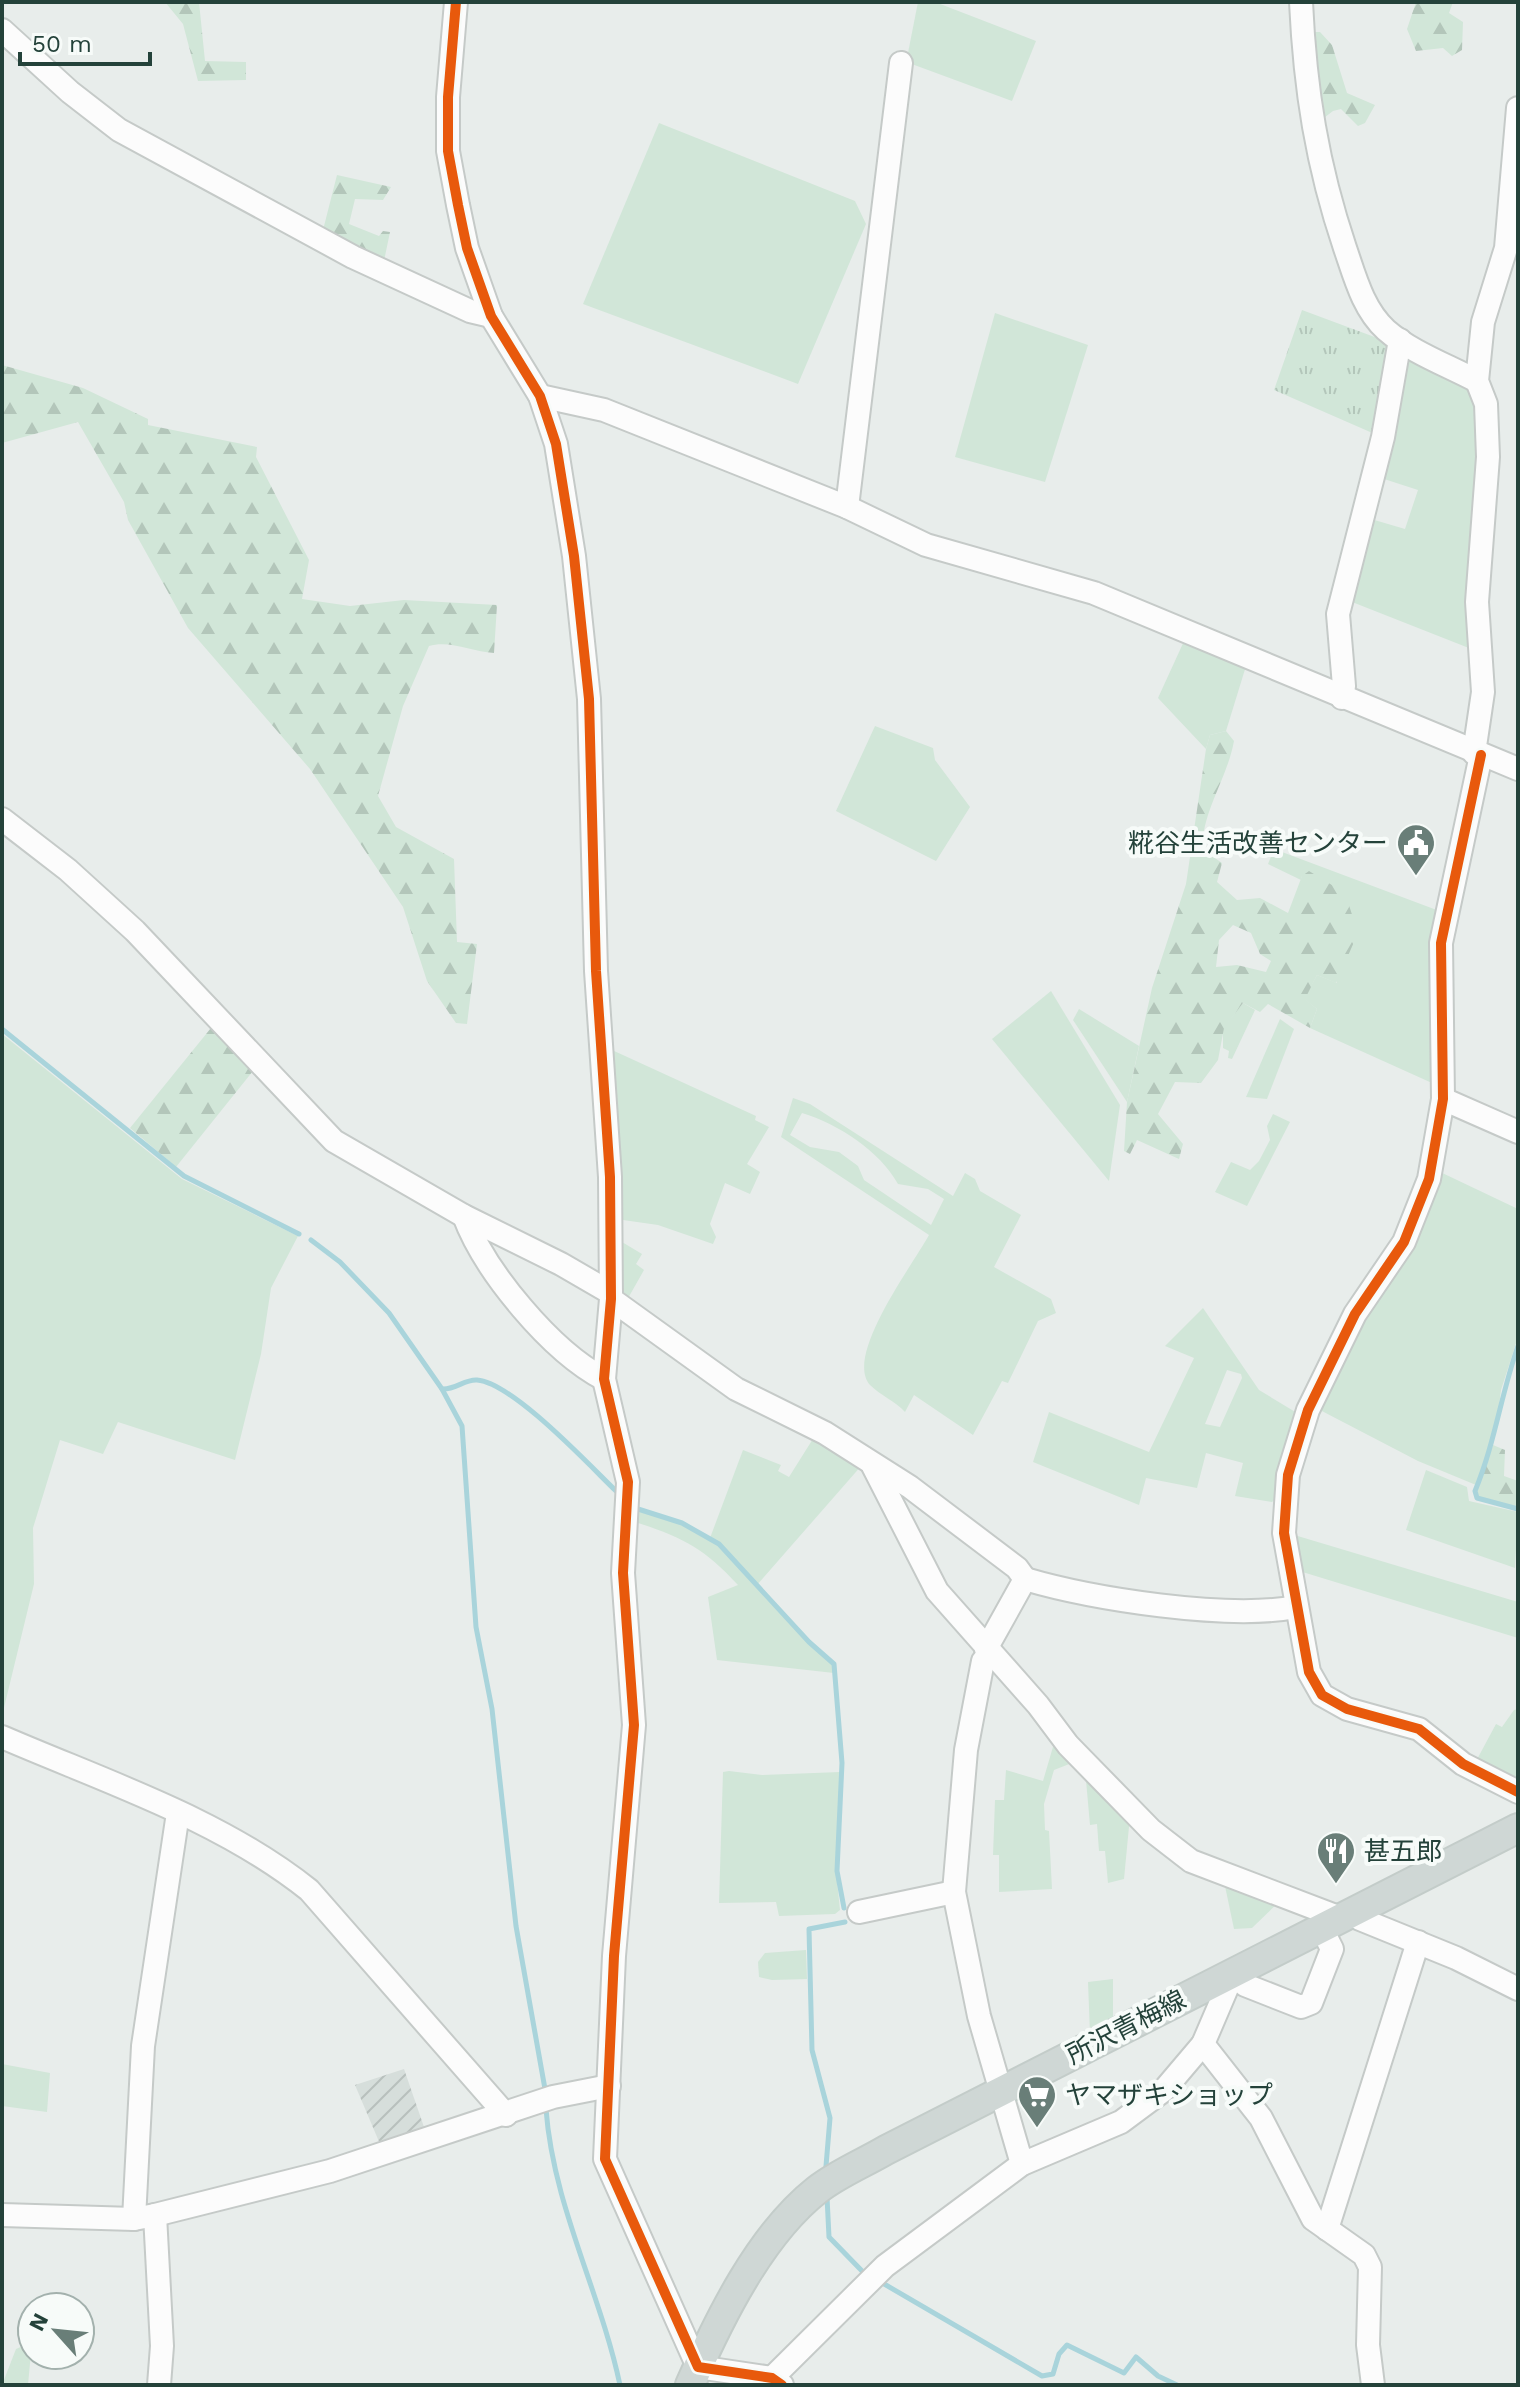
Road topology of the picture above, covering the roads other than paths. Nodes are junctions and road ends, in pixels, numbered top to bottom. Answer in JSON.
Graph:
{"nodes":[{"id":1,"x":456,"y":2,"type":"edge"},
{"id":2,"x":1301,"y":2,"type":"edge"},
{"id":3,"x":2,"y":30,"type":"edge"},
{"id":4,"x":901,"y":63,"type":"dead end"},
{"id":5,"x":1518,"y":108,"type":"edge"},
{"id":6,"x":491,"y":316,"type":"junction"},
{"id":7,"x":1400,"y":340,"type":"junction"},
{"id":8,"x":1477,"y":381,"type":"junction"},
{"id":9,"x":540,"y":396,"type":"junction"},
{"id":10,"x":847,"y":507,"type":"junction"},
{"id":11,"x":1342,"y":698,"type":"junction"},
{"id":12,"x":1478,"y":754,"type":"junction"},
{"id":13,"x":1518,"y":769,"type":"edge"},
{"id":14,"x":2,"y":819,"type":"edge"},
{"id":15,"x":1443,"y":1099,"type":"junction"},
{"id":16,"x":1518,"y":1132,"type":"edge"},
{"id":17,"x":464,"y":1216,"type":"junction"},
{"id":18,"x":611,"y":1296,"type":"junction"},
{"id":19,"x":604,"y":1379,"type":"junction"},
{"id":20,"x":873,"y":1466,"type":"junction"},
{"id":21,"x":1025,"y":1579,"type":"junction"},
{"id":22,"x":1296,"y":1607,"type":"junction"},
{"id":23,"x":988,"y":1652,"type":"junction"},
{"id":24,"x":2,"y":1737,"type":"edge"},
{"id":25,"x":1518,"y":1792,"type":"edge"},
{"id":26,"x":178,"y":1813,"type":"junction"},
{"id":27,"x":1518,"y":1828,"type":"edge"},
{"id":28,"x":954,"y":1892,"type":"junction"},
{"id":29,"x":859,"y":1912,"type":"dead end"},
{"id":30,"x":1337,"y":1919,"type":"junction"},
{"id":31,"x":1418,"y":1942,"type":"junction"},
{"id":32,"x":1233,"y":1974,"type":"junction"},
{"id":33,"x":1518,"y":1989,"type":"edge"},
{"id":34,"x":1203,"y":2044,"type":"junction"},
{"id":35,"x":609,"y":2086,"type":"junction"},
{"id":36,"x":999,"y":2092,"type":"junction"},
{"id":37,"x":506,"y":2115,"type":"junction"},
{"id":38,"x":1022,"y":2164,"type":"junction"},
{"id":39,"x":2,"y":2215,"type":"edge"},
{"id":40,"x":145,"y":2217,"type":"junction"},
{"id":41,"x":1327,"y":2229,"type":"junction"},
{"id":42,"x":694,"y":2376,"type":"edge"},
{"id":43,"x":777,"y":2382,"type":"edge"},
{"id":44,"x":159,"y":2385,"type":"edge"},
{"id":45,"x":1373,"y":2385,"type":"edge"}],
"edges":[{"from":1,"to":6,"type":"street"},
{"from":2,"to":7,"type":"street"},
{"from":3,"to":6,"type":"street"},
{"from":4,"to":10,"type":"street"},
{"from":5,"to":8,"type":"street"},
{"from":6,"to":9,"type":"street"},
{"from":7,"to":8,"type":"street"},
{"from":7,"to":11,"type":"street"},
{"from":8,"to":12,"type":"street"},
{"from":9,"to":10,"type":"street"},
{"from":9,"to":18,"type":"street"},
{"from":10,"to":11,"type":"street"},
{"from":11,"to":12,"type":"street"},
{"from":12,"to":13,"type":"street"},
{"from":12,"to":15,"type":"street"},
{"from":14,"to":17,"type":"street"},
{"from":15,"to":16,"type":"street"},
{"from":15,"to":22,"type":"street"},
{"from":17,"to":18,"type":"street"},
{"from":17,"to":19,"type":"street"},
{"from":18,"to":19,"type":"street"},
{"from":18,"to":20,"type":"street"},
{"from":19,"to":35,"type":"street"},
{"from":20,"to":21,"type":"street"},
{"from":20,"to":23,"type":"street"},
{"from":21,"to":22,"type":"street"},
{"from":21,"to":23,"type":"street"},
{"from":22,"to":25,"type":"street"},
{"from":23,"to":28,"type":"street"},
{"from":23,"to":30,"type":"street"},
{"from":24,"to":26,"type":"street"},
{"from":26,"to":37,"type":"street"},
{"from":26,"to":40,"type":"street"},
{"from":27,"to":30,"type":"main road","name":"所沢青梅線"},
{"from":28,"to":29,"type":"street"},
{"from":28,"to":36,"type":"street"},
{"from":30,"to":31,"type":"street"},
{"from":30,"to":32,"type":"main road","name":"所沢青梅線"},
{"from":30,"to":32,"type":"street"},
{"from":31,"to":33,"type":"street"},
{"from":31,"to":41,"type":"street"},
{"from":32,"to":34,"type":"street"},
{"from":32,"to":36,"type":"main road","name":"所沢青梅線"},
{"from":34,"to":38,"type":"street"},
{"from":34,"to":41,"type":"street"},
{"from":35,"to":37,"type":"street"},
{"from":35,"to":42,"type":"street"},
{"from":36,"to":38,"type":"street"},
{"from":36,"to":42,"type":"main road","name":"所沢青梅線"},
{"from":37,"to":40,"type":"street"},
{"from":38,"to":43,"type":"street"},
{"from":39,"to":40,"type":"street"},
{"from":40,"to":44,"type":"street"},
{"from":41,"to":45,"type":"street"},
{"from":42,"to":43,"type":"street"}]}
